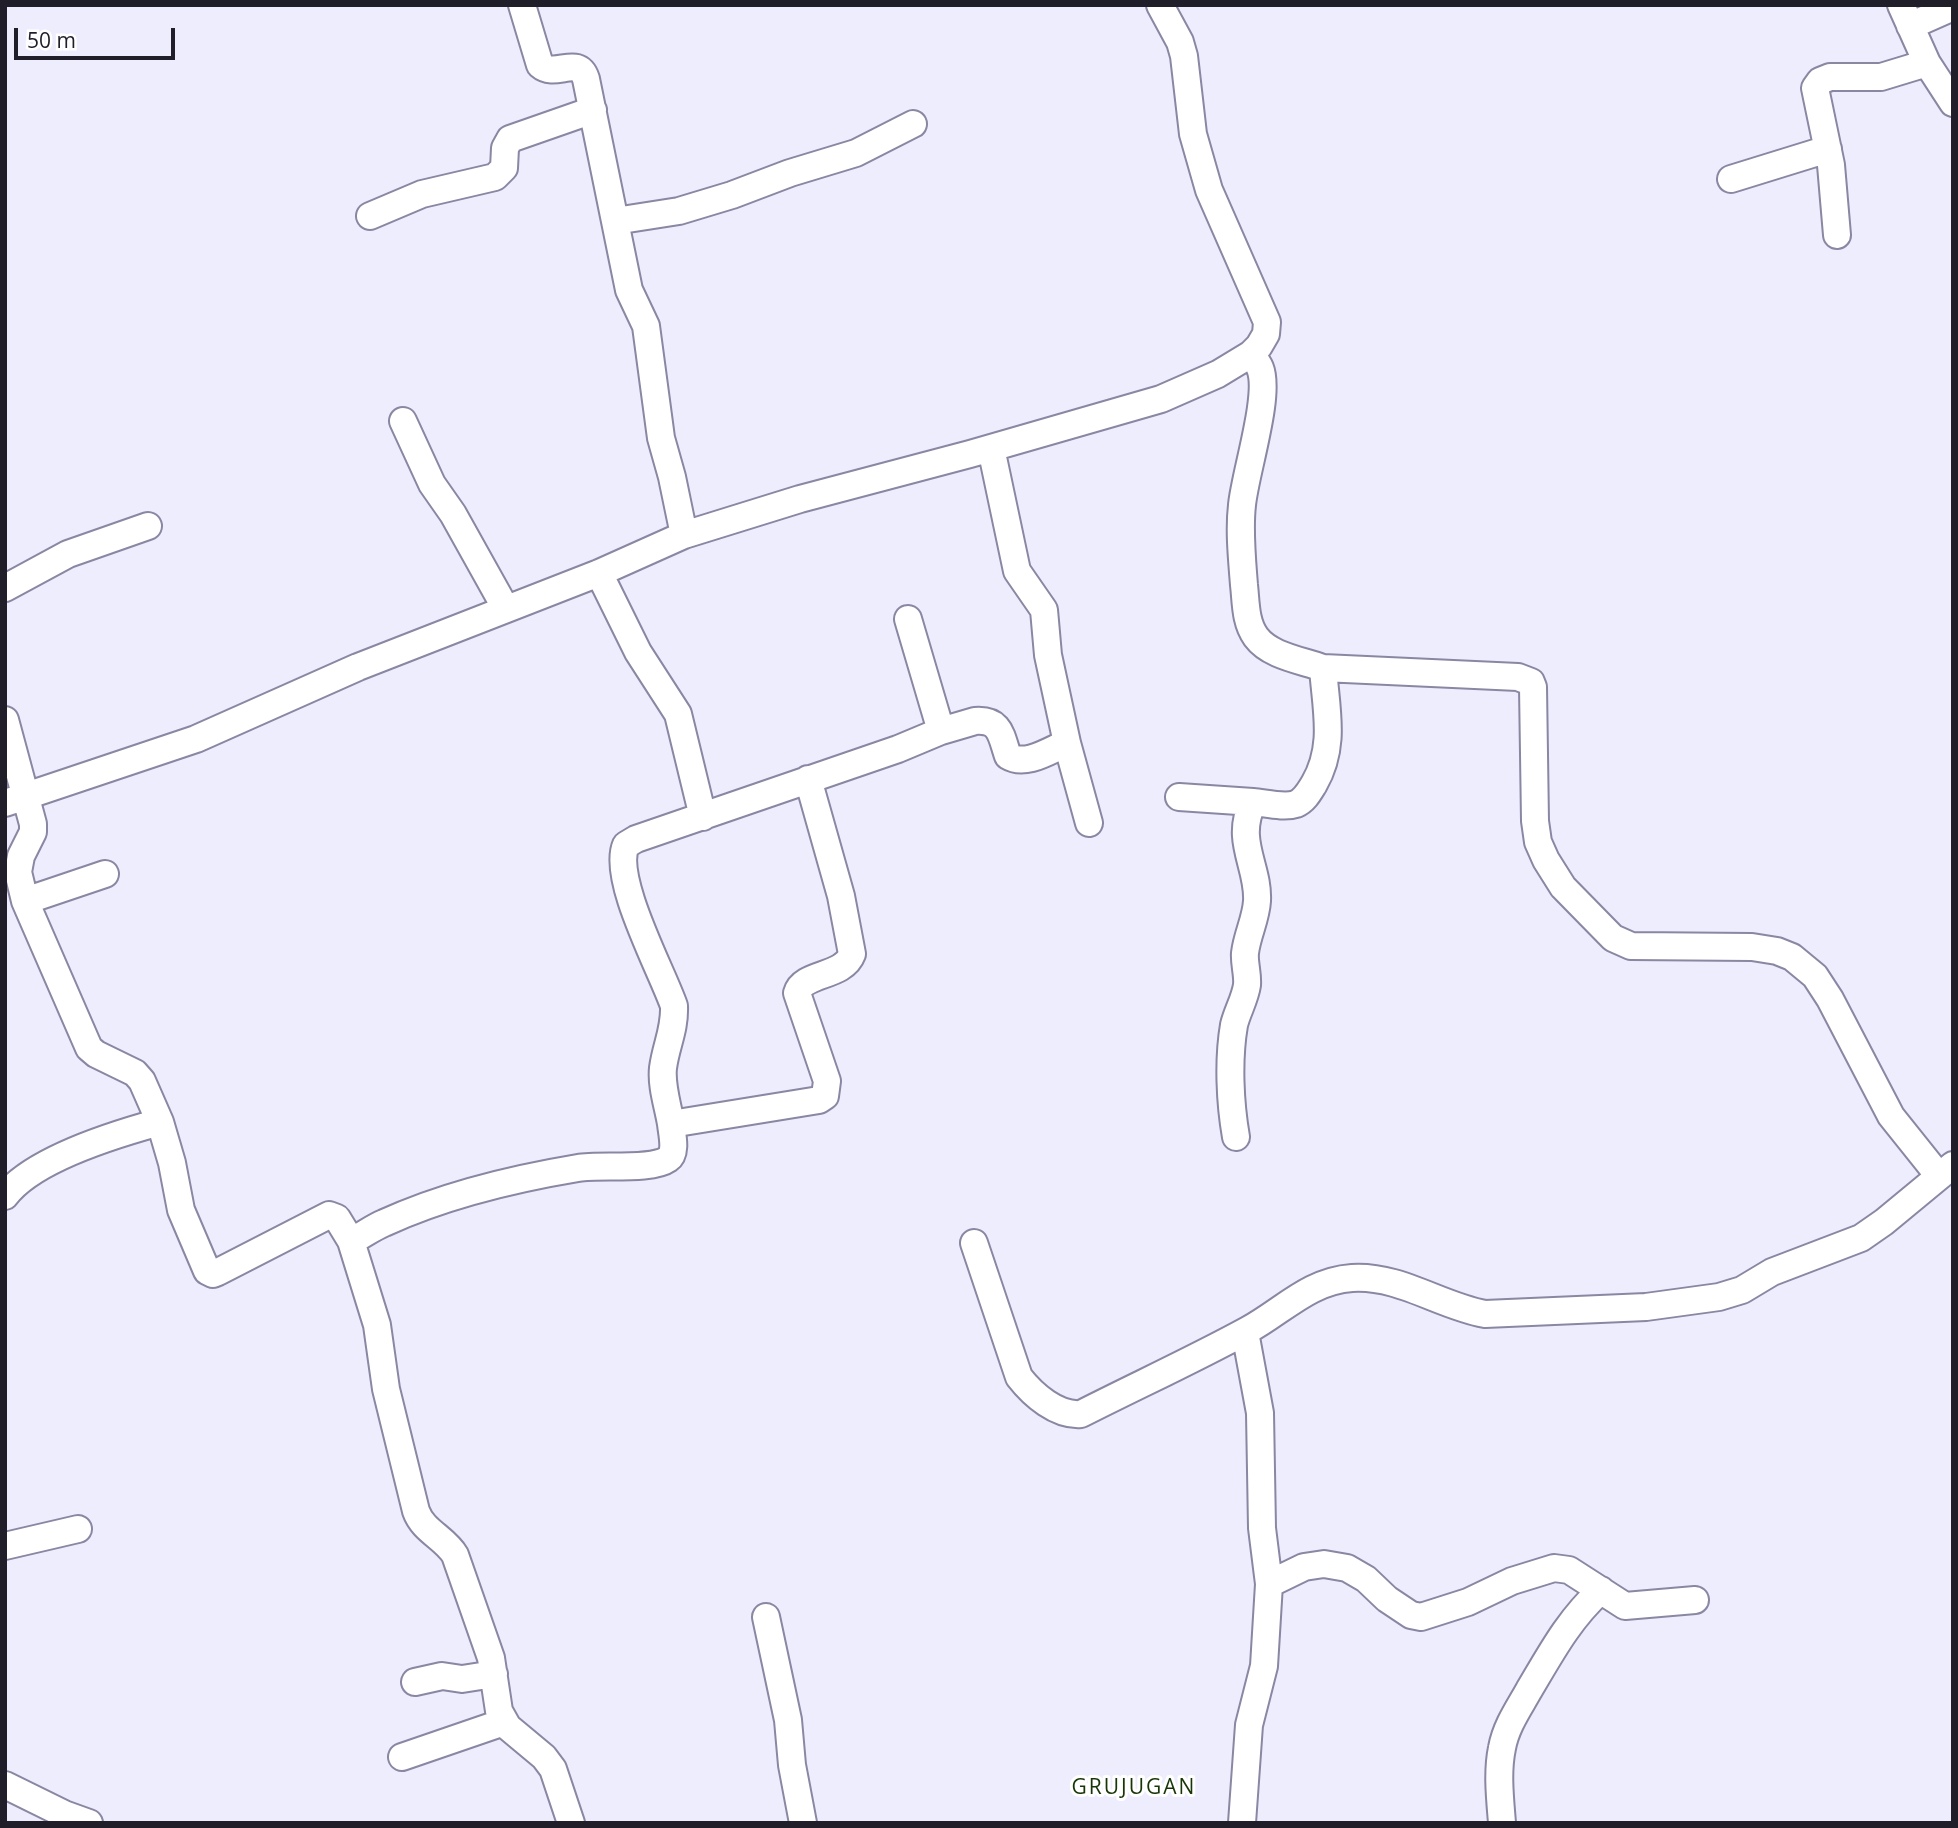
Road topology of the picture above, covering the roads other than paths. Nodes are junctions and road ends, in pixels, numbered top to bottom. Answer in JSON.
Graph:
{"nodes":[{"id":1,"x":522,"y":5,"type":"edge"},
{"id":2,"x":1160,"y":5,"type":"edge"},
{"id":3,"x":1953,"y":7,"type":"edge"},
{"id":4,"x":1905,"y":16,"type":"edge"},
{"id":5,"x":1927,"y":63,"type":"junction"},
{"id":6,"x":1953,"y":103,"type":"edge"},
{"id":7,"x":593,"y":110,"type":"junction"},
{"id":8,"x":913,"y":124,"type":"dead end"},
{"id":9,"x":1828,"y":149,"type":"junction"},
{"id":10,"x":1731,"y":179,"type":"dead end"},
{"id":11,"x":370,"y":216,"type":"dead end"},
{"id":12,"x":615,"y":221,"type":"junction"},
{"id":13,"x":1837,"y":235,"type":"dead end"},
{"id":14,"x":1251,"y":354,"type":"junction"},
{"id":15,"x":403,"y":421,"type":"dead end"},
{"id":16,"x":991,"y":448,"type":"junction"},
{"id":17,"x":148,"y":526,"type":"dead end"},
{"id":18,"x":684,"y":535,"type":"junction"},
{"id":19,"x":599,"y":573,"type":"junction"},
{"id":20,"x":5,"y":587,"type":"edge"},
{"id":21,"x":506,"y":610,"type":"junction"},
{"id":22,"x":908,"y":619,"type":"dead end"},
{"id":23,"x":1323,"y":668,"type":"junction"},
{"id":24,"x":940,"y":731,"type":"junction"},
{"id":25,"x":7,"y":735,"type":"edge"},
{"id":26,"x":1067,"y":743,"type":"junction"},
{"id":27,"x":808,"y":779,"type":"junction"},
{"id":28,"x":1179,"y":797,"type":"dead end"},
{"id":29,"x":15,"y":799,"type":"edge"},
{"id":30,"x":1253,"y":802,"type":"junction"},
{"id":31,"x":703,"y":817,"type":"junction"},
{"id":32,"x":1089,"y":823,"type":"dead end"},
{"id":33,"x":105,"y":874,"type":"dead end"},
{"id":34,"x":25,"y":901,"type":"junction"},
{"id":35,"x":160,"y":1122,"type":"junction"},
{"id":36,"x":671,"y":1124,"type":"junction"},
{"id":37,"x":1236,"y":1137,"type":"dead end"},
{"id":38,"x":1939,"y":1176,"type":"edge"},
{"id":39,"x":5,"y":1196,"type":"edge"},
{"id":40,"x":351,"y":1241,"type":"junction"},
{"id":41,"x":974,"y":1243,"type":"dead end"},
{"id":42,"x":1245,"y":1332,"type":"junction"},
{"id":43,"x":78,"y":1529,"type":"dead end"},
{"id":44,"x":5,"y":1546,"type":"edge"},
{"id":45,"x":1269,"y":1584,"type":"junction"},
{"id":46,"x":1601,"y":1590,"type":"junction"},
{"id":47,"x":1695,"y":1600,"type":"dead end"},
{"id":48,"x":766,"y":1617,"type":"dead end"},
{"id":49,"x":494,"y":1674,"type":"junction"},
{"id":50,"x":415,"y":1682,"type":"dead end"},
{"id":51,"x":504,"y":1722,"type":"junction"},
{"id":52,"x":402,"y":1756,"type":"dead end"},
{"id":53,"x":5,"y":1785,"type":"edge"},
{"id":54,"x":89,"y":1823,"type":"edge"},
{"id":55,"x":571,"y":1823,"type":"edge"},
{"id":56,"x":803,"y":1823,"type":"edge"},
{"id":57,"x":1242,"y":1823,"type":"edge"},
{"id":58,"x":1502,"y":1823,"type":"edge"}],
"edges":[{"from":1,"to":7,"type":"street"},
{"from":2,"to":14,"type":"street"},
{"from":3,"to":4,"type":"street"},
{"from":4,"to":5,"type":"street"},
{"from":5,"to":6,"type":"street"},
{"from":5,"to":9,"type":"street"},
{"from":7,"to":11,"type":"street"},
{"from":7,"to":12,"type":"street"},
{"from":8,"to":12,"type":"street"},
{"from":9,"to":10,"type":"street"},
{"from":9,"to":13,"type":"street"},
{"from":12,"to":18,"type":"street"},
{"from":14,"to":16,"type":"street"},
{"from":14,"to":23,"type":"street"},
{"from":15,"to":21,"type":"street"},
{"from":16,"to":18,"type":"street"},
{"from":16,"to":26,"type":"street"},
{"from":17,"to":20,"type":"street"},
{"from":18,"to":19,"type":"street"},
{"from":19,"to":21,"type":"street"},
{"from":19,"to":31,"type":"street"},
{"from":21,"to":29,"type":"street"},
{"from":22,"to":24,"type":"street"},
{"from":23,"to":30,"type":"street"},
{"from":23,"to":38,"type":"street"},
{"from":24,"to":26,"type":"street"},
{"from":24,"to":27,"type":"street"},
{"from":25,"to":29,"type":"street"},
{"from":26,"to":32,"type":"street"},
{"from":27,"to":31,"type":"street"},
{"from":27,"to":36,"type":"street"},
{"from":28,"to":30,"type":"street"},
{"from":29,"to":34,"type":"street"},
{"from":30,"to":37,"type":"street"},
{"from":31,"to":36,"type":"street"},
{"from":33,"to":34,"type":"street"},
{"from":34,"to":35,"type":"street"},
{"from":35,"to":39,"type":"street"},
{"from":35,"to":40,"type":"street"},
{"from":36,"to":40,"type":"street"},
{"from":38,"to":42,"type":"street"},
{"from":40,"to":49,"type":"street"},
{"from":41,"to":42,"type":"street"},
{"from":42,"to":45,"type":"street"},
{"from":43,"to":44,"type":"street"},
{"from":45,"to":46,"type":"street"},
{"from":45,"to":57,"type":"street"},
{"from":46,"to":47,"type":"street"},
{"from":46,"to":58,"type":"street"},
{"from":48,"to":56,"type":"street"},
{"from":49,"to":50,"type":"street"},
{"from":49,"to":51,"type":"street"},
{"from":51,"to":52,"type":"street"},
{"from":51,"to":55,"type":"street"},
{"from":53,"to":54,"type":"street"}]}
